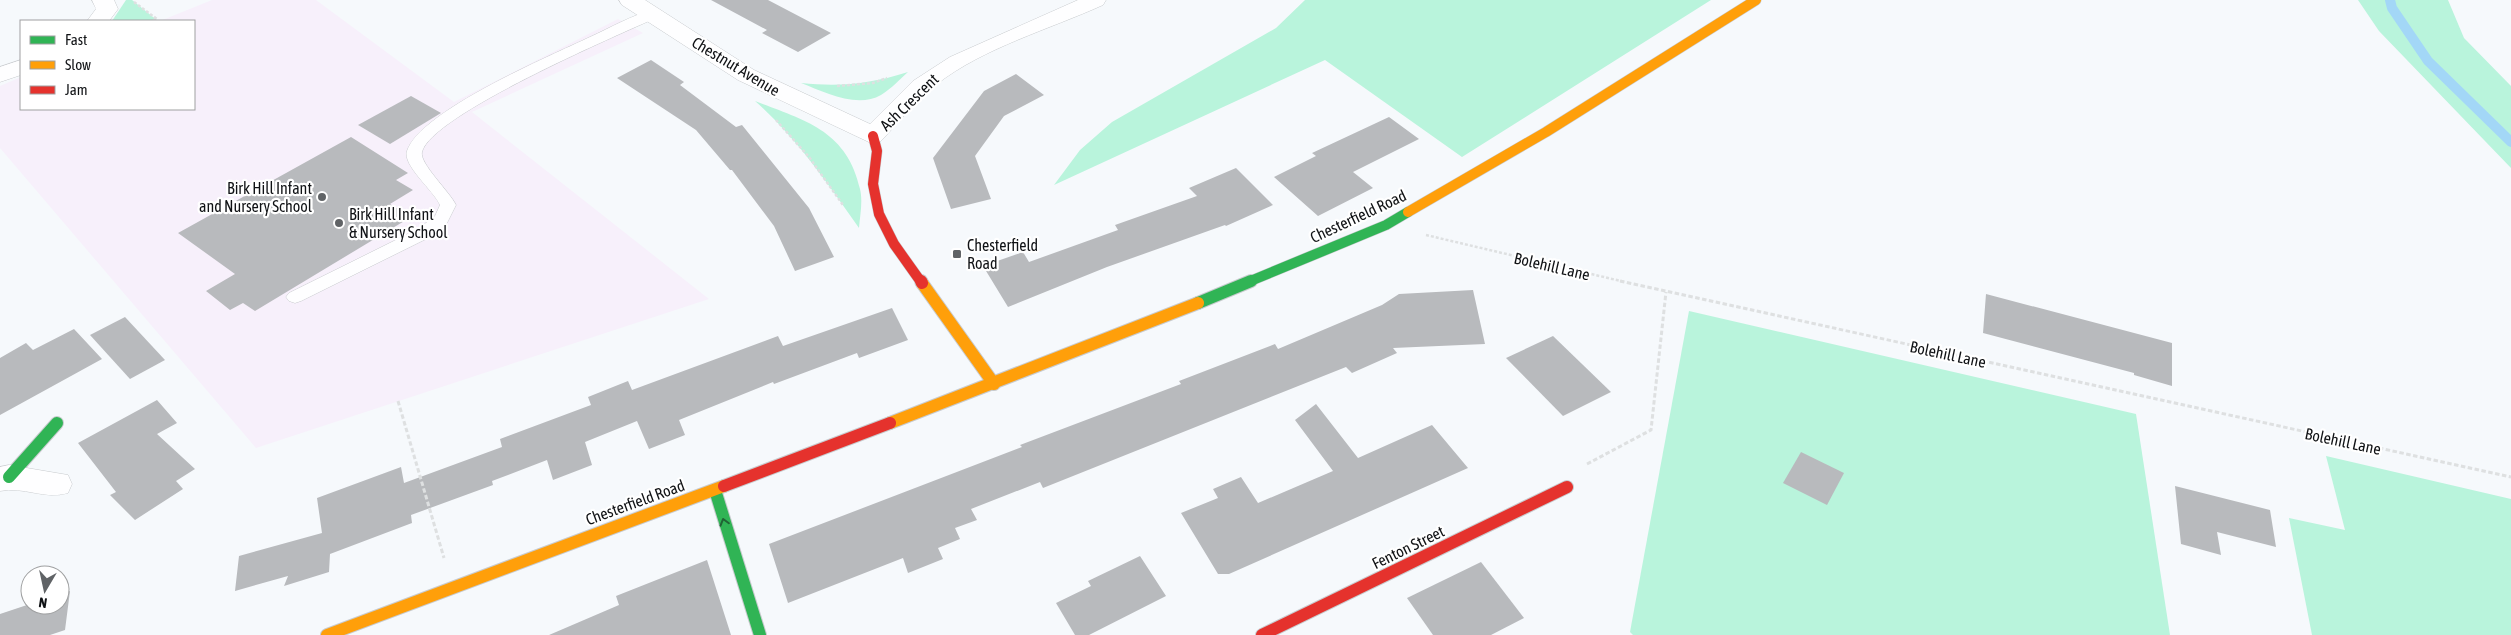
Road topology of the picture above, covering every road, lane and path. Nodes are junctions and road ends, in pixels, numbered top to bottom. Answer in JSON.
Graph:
{"nodes":[{"id":1,"x":103,"y":0,"type":"edge"},
{"id":2,"x":132,"y":0,"type":"edge"},
{"id":3,"x":630,"y":0,"type":"edge"},
{"id":4,"x":1095,"y":0,"type":"edge"},
{"id":5,"x":1756,"y":0,"type":"edge"},
{"id":6,"x":653,"y":14,"type":"junction"},
{"id":7,"x":99,"y":20,"type":"edge"},
{"id":8,"x":154,"y":20,"type":"edge"},
{"id":9,"x":20,"y":67,"type":"edge"},
{"id":10,"x":938,"y":73,"type":"junction"},
{"id":11,"x":0,"y":75,"type":"edge"},
{"id":12,"x":765,"y":85,"type":"junction"},
{"id":13,"x":834,"y":86,"type":"dead end"},
{"id":14,"x":874,"y":136,"type":"junction"},
{"id":15,"x":848,"y":212,"type":"dead end"},
{"id":16,"x":1386,"y":225,"type":"junction"},
{"id":17,"x":1666,"y":292,"type":"junction"},
{"id":18,"x":295,"y":297,"type":"dead end"},
{"id":19,"x":994,"y":384,"type":"junction"},
{"id":20,"x":398,"y":401,"type":"dead end"},
{"id":21,"x":57,"y":423,"type":"dead end"},
{"id":22,"x":5,"y":478,"type":"edge"},
{"id":23,"x":2511,"y":478,"type":"edge"},
{"id":24,"x":57,"y":484,"type":"dead end"},
{"id":25,"x":1567,"y":487,"type":"joint"},
{"id":26,"x":715,"y":490,"type":"junction"},
{"id":27,"x":452,"y":588,"type":"junction"},
{"id":28,"x":328,"y":635,"type":"edge"},
{"id":29,"x":760,"y":635,"type":"edge"},
{"id":30,"x":1262,"y":635,"type":"edge"}],
"edges":[{"from":1,"to":7,"type":"street"},
{"from":2,"to":8,"type":"path"},
{"from":3,"to":6,"type":"street","name":"Chestnut Avenue"},
{"from":4,"to":10,"type":"street","name":"Ash Crescent"},
{"from":5,"to":16,"type":"main road","name":"Chesterfield Road"},
{"from":6,"to":12,"type":"street","name":"Chestnut Avenue"},
{"from":6,"to":18,"type":"lane"},
{"from":9,"to":11,"type":"street"},
{"from":10,"to":13,"type":"path"},
{"from":10,"to":14,"type":"street","name":"Ash Crescent"},
{"from":12,"to":14,"type":"street","name":"Chestnut Avenue"},
{"from":12,"to":15,"type":"path"},
{"from":14,"to":19,"type":"main road","name":"Ash Crescent"},
{"from":16,"to":17,"type":"path","name":"Bolehill Lane"},
{"from":16,"to":19,"type":"main road","name":"Chesterfield Road"},
{"from":17,"to":23,"type":"path","name":"Bolehill Lane"},
{"from":17,"to":25,"type":"path"},
{"from":19,"to":26,"type":"main road","name":"Chesterfield Road"},
{"from":20,"to":27,"type":"path"},
{"from":21,"to":22,"type":"main road"},
{"from":22,"to":24,"type":"street"},
{"from":25,"to":30,"type":"main road","name":"Fenton Street"},
{"from":26,"to":27,"type":"main road","name":"Chesterfield Road"},
{"from":29,"to":26,"type":"main road","one_way":true},
{"from":27,"to":28,"type":"main road","name":"Chesterfield Road"}]}
